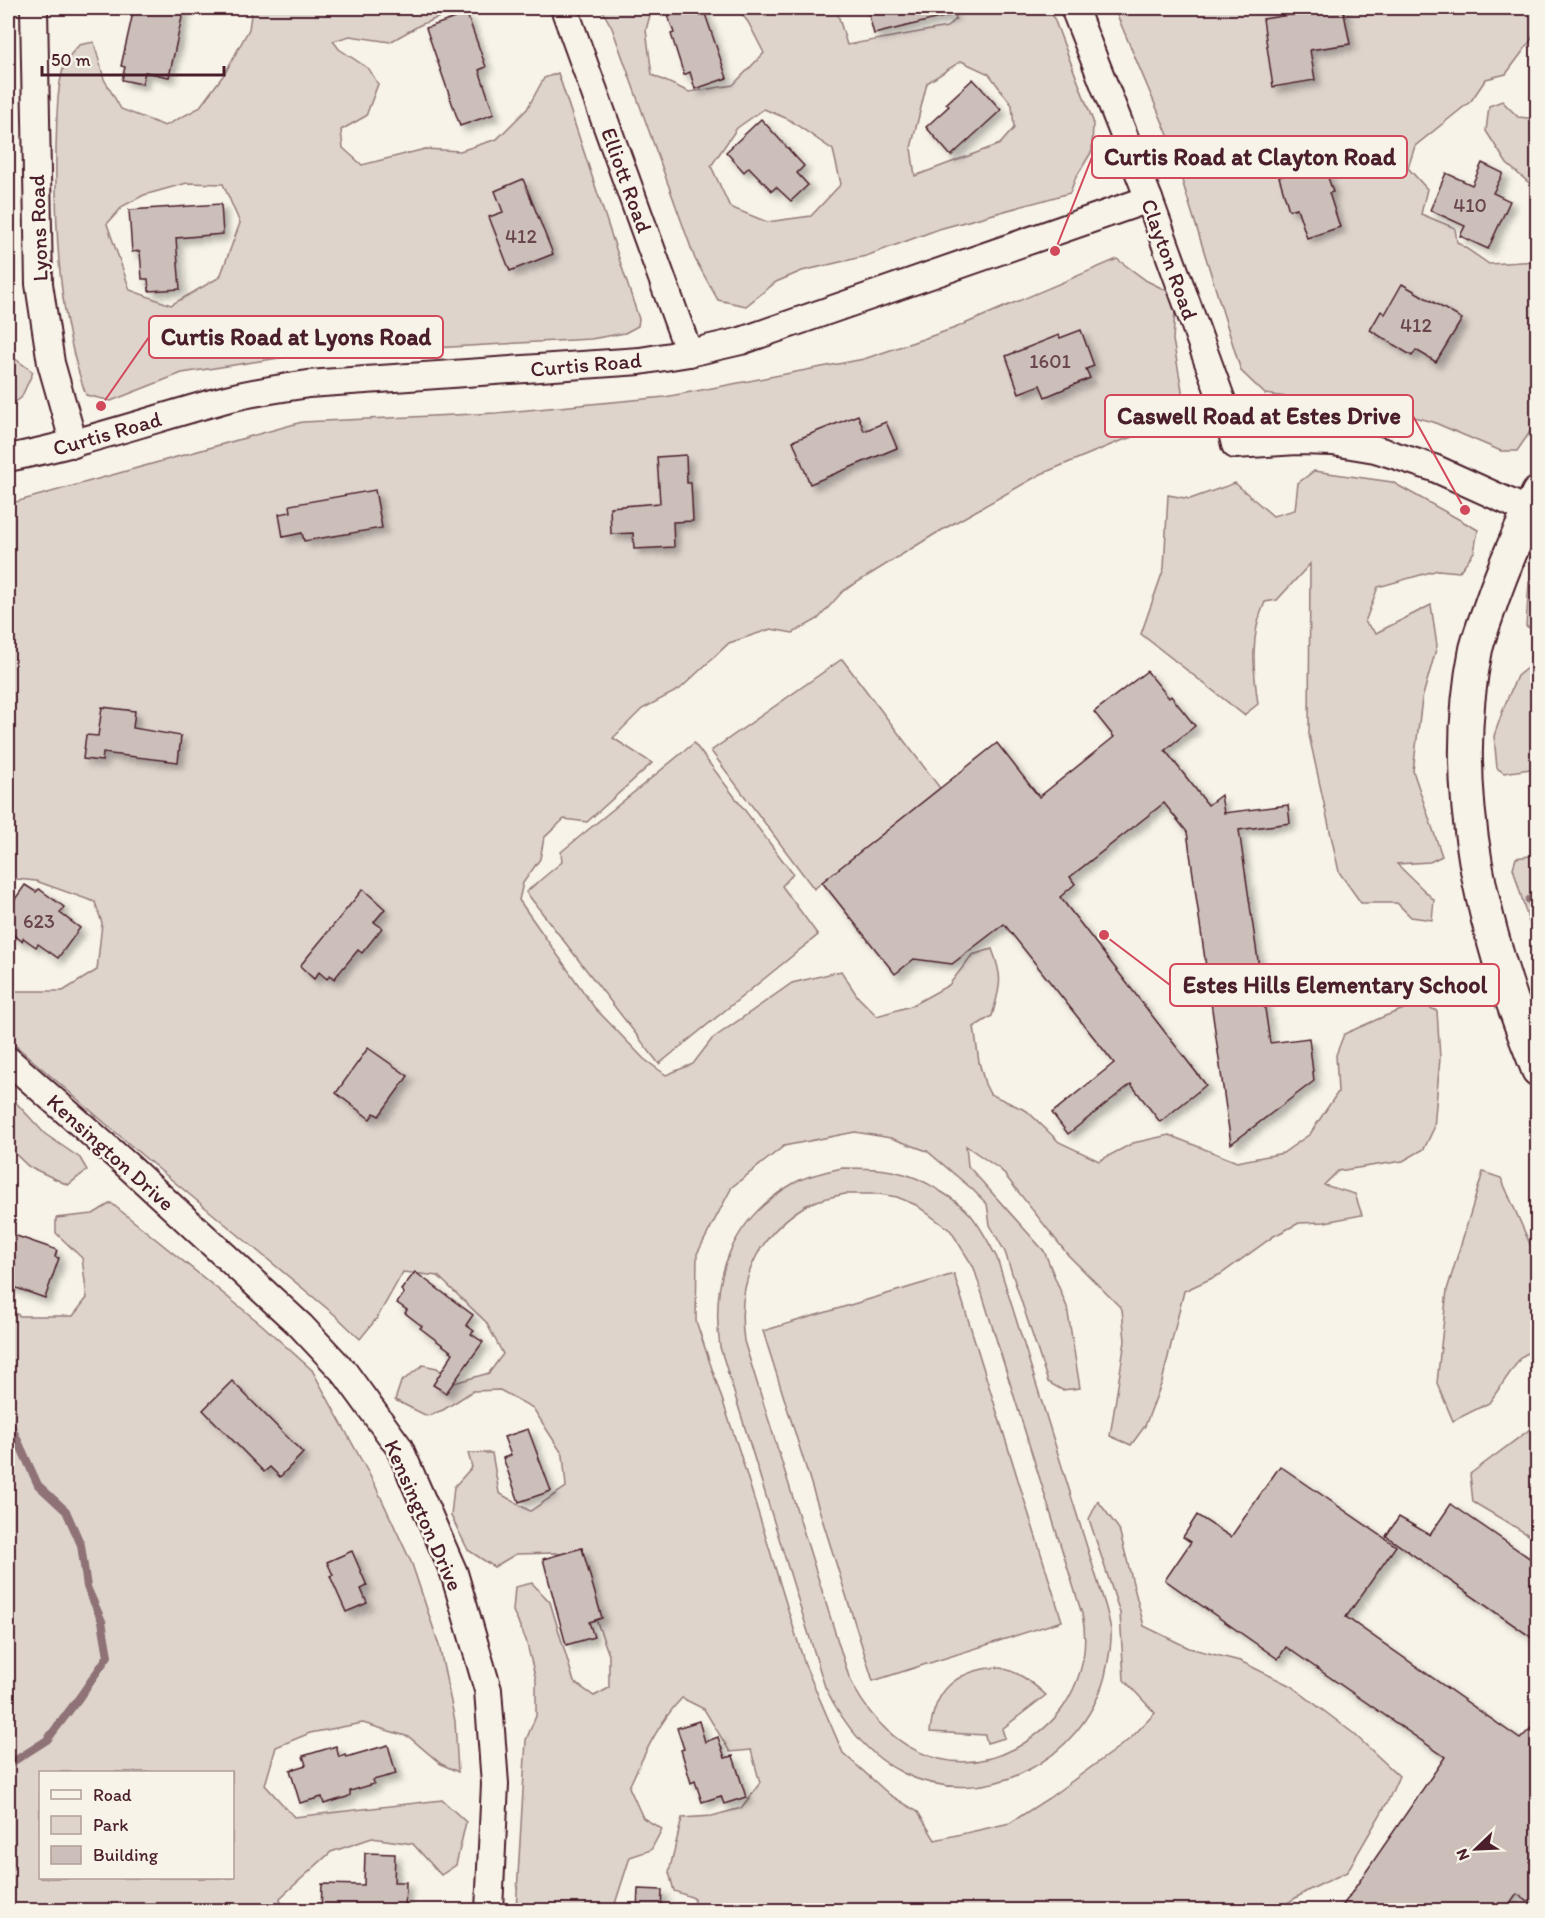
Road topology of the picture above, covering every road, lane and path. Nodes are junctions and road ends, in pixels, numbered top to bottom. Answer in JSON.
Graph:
{"nodes":[{"id":1,"x":34,"y":8,"type":"edge"},
{"id":2,"x":564,"y":8,"type":"edge"},
{"id":3,"x":1074,"y":8,"type":"edge"},
{"id":4,"x":1149,"y":199,"type":"junction"},
{"id":5,"x":689,"y":353,"type":"junction"},
{"id":6,"x":74,"y":444,"type":"junction"},
{"id":7,"x":8,"y":458,"type":"edge"},
{"id":8,"x":1535,"y":506,"type":"edge"},
{"id":9,"x":8,"y":1060,"type":"edge"},
{"id":10,"x":1538,"y":1070,"type":"edge"},
{"id":11,"x":489,"y":1911,"type":"edge"}],
"edges":[{"from":1,"to":6,"type":"street","name":"Lyons Road"},
{"from":2,"to":5,"type":"street","name":"Elliott Road"},
{"from":3,"to":4,"type":"street","name":"Clayton Road"},
{"from":4,"to":5,"type":"street","name":"Curtis Road"},
{"from":4,"to":8,"type":"street","name":"Clayton Road"},
{"from":5,"to":6,"type":"street","name":"Curtis Road"},
{"from":6,"to":7,"type":"street","name":"Curtis Road"},
{"from":8,"to":10,"type":"main road"},
{"from":9,"to":11,"type":"street","name":"Kensington Drive"}]}
